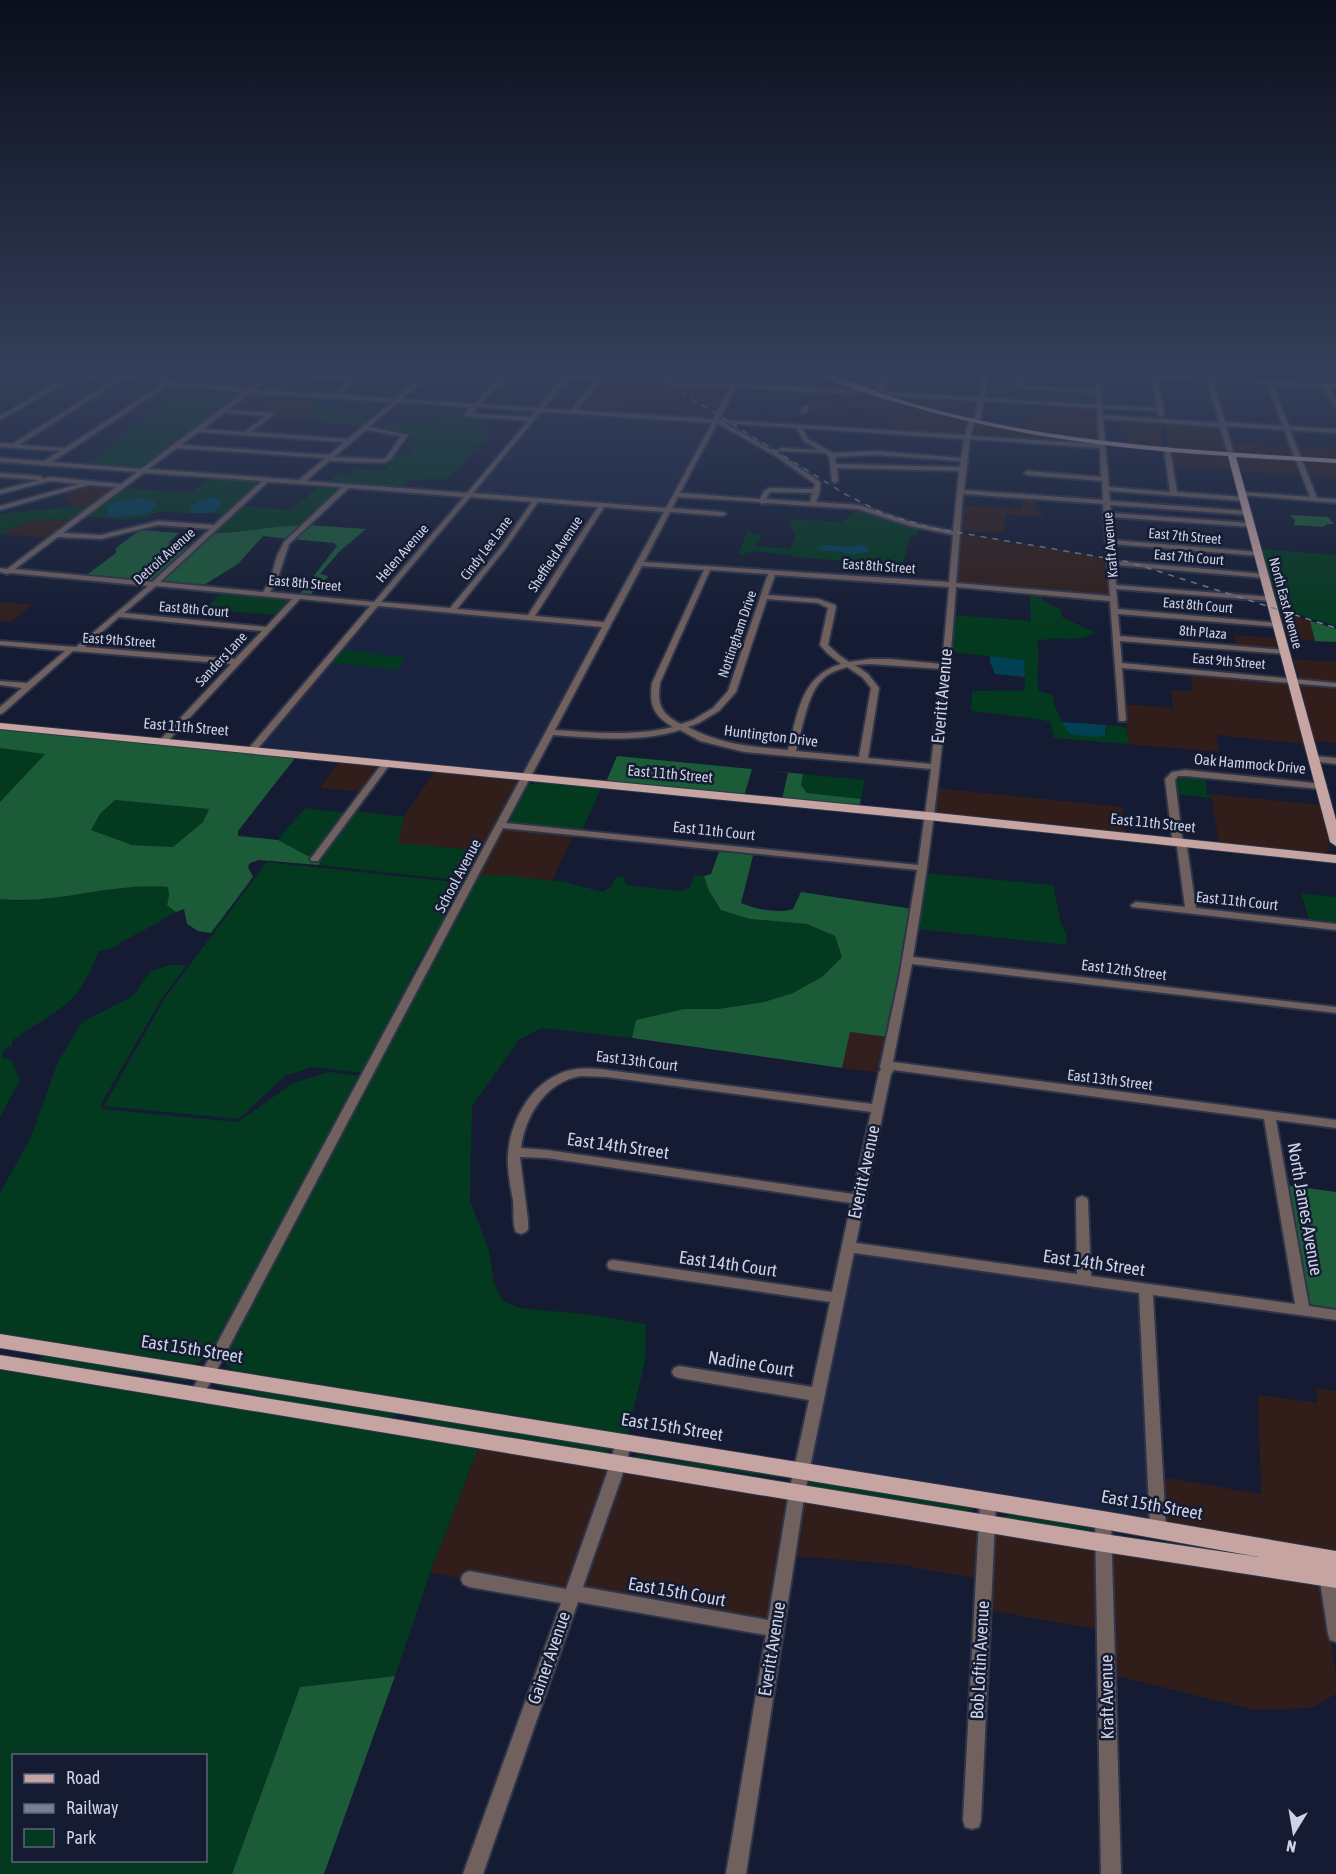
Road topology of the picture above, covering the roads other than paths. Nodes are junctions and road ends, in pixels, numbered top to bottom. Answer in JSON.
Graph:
{"nodes":[{"id":1,"x":53,"y":458,"type":"edge"},
{"id":2,"x":159,"y":458,"type":"edge"},
{"id":3,"x":329,"y":458,"type":"edge"},
{"id":4,"x":337,"y":458,"type":"edge"},
{"id":5,"x":388,"y":458,"type":"edge"},
{"id":6,"x":498,"y":458,"type":"edge"},
{"id":7,"x":696,"y":458,"type":"edge"},
{"id":8,"x":782,"y":458,"type":"edge"},
{"id":9,"x":831,"y":458,"type":"edge"},
{"id":10,"x":920,"y":458,"type":"edge"},
{"id":11,"x":966,"y":458,"type":"edge"},
{"id":12,"x":1103,"y":458,"type":"edge"},
{"id":13,"x":1168,"y":458,"type":"edge"},
{"id":14,"x":1233,"y":458,"type":"edge"},
{"id":15,"x":1291,"y":458,"type":"edge"},
{"id":16,"x":1298,"y":459,"type":"junction"},
{"id":17,"x":0,"y":460,"type":"edge"},
{"id":18,"x":1336,"y":461,"type":"edge"},
{"id":19,"x":46,"y":463,"type":"junction"},
{"id":20,"x":965,"y":464,"type":"junction"},
{"id":21,"x":75,"y":465,"type":"junction"},
{"id":22,"x":832,"y":466,"type":"junction"},
{"id":23,"x":143,"y":470,"type":"junction"},
{"id":24,"x":1027,"y":473,"type":"dead end"},
{"id":25,"x":0,"y":475,"type":"edge"},
{"id":26,"x":50,"y":479,"type":"junction"},
{"id":27,"x":268,"y":479,"type":"junction"},
{"id":28,"x":1105,"y":479,"type":"junction"},
{"id":29,"x":836,"y":481,"type":"dead end"},
{"id":30,"x":302,"y":482,"type":"junction"},
{"id":31,"x":88,"y":483,"type":"junction"},
{"id":32,"x":348,"y":485,"type":"junction"},
{"id":33,"x":122,"y":486,"type":"junction"},
{"id":34,"x":1105,"y":489,"type":"junction"},
{"id":35,"x":817,"y":491,"type":"junction"},
{"id":36,"x":0,"y":492,"type":"edge"},
{"id":37,"x":961,"y":492,"type":"junction"},
{"id":38,"x":469,"y":494,"type":"junction"},
{"id":39,"x":1173,"y":494,"type":"junction"},
{"id":40,"x":677,"y":495,"type":"junction"},
{"id":41,"x":1243,"y":496,"type":"junction"},
{"id":42,"x":537,"y":499,"type":"junction"},
{"id":43,"x":1314,"y":499,"type":"junction"},
{"id":44,"x":1336,"y":501,"type":"edge"},
{"id":45,"x":762,"y":502,"type":"junction"},
{"id":46,"x":1107,"y":502,"type":"junction"},
{"id":47,"x":603,"y":504,"type":"junction"},
{"id":48,"x":812,"y":505,"type":"junction"},
{"id":49,"x":0,"y":508,"type":"edge"},
{"id":50,"x":670,"y":509,"type":"junction"},
{"id":51,"x":1248,"y":513,"type":"junction"},
{"id":52,"x":723,"y":514,"type":"dead end"},
{"id":53,"x":1108,"y":515,"type":"junction"},
{"id":54,"x":1251,"y":525,"type":"junction"},
{"id":55,"x":217,"y":527,"type":"junction"},
{"id":56,"x":957,"y":534,"type":"junction"},
{"id":57,"x":57,"y":535,"type":"junction"},
{"id":58,"x":1110,"y":542,"type":"junction"},
{"id":59,"x":1259,"y":554,"type":"junction"},
{"id":60,"x":1111,"y":563,"type":"junction"},
{"id":61,"x":641,"y":564,"type":"junction"},
{"id":62,"x":708,"y":568,"type":"junction"},
{"id":63,"x":4,"y":570,"type":"edge"},
{"id":64,"x":772,"y":573,"type":"junction"},
{"id":65,"x":1265,"y":576,"type":"junction"},
{"id":66,"x":0,"y":577,"type":"edge"},
{"id":67,"x":155,"y":583,"type":"junction"},
{"id":68,"x":953,"y":585,"type":"junction"},
{"id":69,"x":1113,"y":587,"type":"junction"},
{"id":70,"x":266,"y":593,"type":"junction"},
{"id":71,"x":299,"y":596,"type":"junction"},
{"id":72,"x":765,"y":597,"type":"junction"},
{"id":73,"x":1114,"y":599,"type":"junction"},
{"id":74,"x":1271,"y":599,"type":"junction"},
{"id":75,"x":374,"y":603,"type":"junction"},
{"id":76,"x":452,"y":611,"type":"junction"},
{"id":77,"x":1115,"y":612,"type":"junction"},
{"id":78,"x":117,"y":615,"type":"junction"},
{"id":79,"x":530,"y":618,"type":"junction"},
{"id":80,"x":608,"y":625,"type":"junction"},
{"id":81,"x":1278,"y":625,"type":"junction"},
{"id":82,"x":268,"y":629,"type":"junction"},
{"id":83,"x":1117,"y":638,"type":"junction"},
{"id":84,"x":0,"y":643,"type":"edge"},
{"id":85,"x":74,"y":650,"type":"junction"},
{"id":86,"x":1286,"y":652,"type":"junction"},
{"id":87,"x":237,"y":662,"type":"junction"},
{"id":88,"x":846,"y":664,"type":"junction"},
{"id":89,"x":1119,"y":665,"type":"junction"},
{"id":90,"x":945,"y":667,"type":"junction"},
{"id":91,"x":1293,"y":680,"type":"junction"},
{"id":92,"x":0,"y":683,"type":"edge"},
{"id":93,"x":1336,"y":684,"type":"edge"},
{"id":94,"x":29,"y":686,"type":"junction"},
{"id":95,"x":0,"y":711,"type":"edge"},
{"id":96,"x":1122,"y":719,"type":"dead end"},
{"id":97,"x":0,"y":726,"type":"edge"},
{"id":98,"x":678,"y":727,"type":"junction"},
{"id":99,"x":551,"y":732,"type":"junction"},
{"id":100,"x":164,"y":741,"type":"junction"},
{"id":101,"x":252,"y":750,"type":"junction"},
{"id":102,"x":791,"y":754,"type":"junction"},
{"id":103,"x":1314,"y":759,"type":"junction"},
{"id":104,"x":863,"y":761,"type":"junction"},
{"id":105,"x":1336,"y":761,"type":"edge"},
{"id":106,"x":387,"y":763,"type":"junction"},
{"id":107,"x":935,"y":767,"type":"junction"},
{"id":108,"x":527,"y":777,"type":"junction"},
{"id":109,"x":1321,"y":786,"type":"junction"},
{"id":110,"x":928,"y":816,"type":"junction"},
{"id":111,"x":502,"y":825,"type":"junction"},
{"id":112,"x":1180,"y":842,"type":"junction"},
{"id":113,"x":1336,"y":842,"type":"edge"},
{"id":114,"x":315,"y":859,"type":"dead end"},
{"id":115,"x":1336,"y":859,"type":"edge"},
{"id":116,"x":923,"y":868,"type":"junction"},
{"id":117,"x":1136,"y":905,"type":"dead end"},
{"id":118,"x":1191,"y":912,"type":"junction"},
{"id":119,"x":1336,"y":927,"type":"edge"},
{"id":120,"x":908,"y":960,"type":"junction"},
{"id":121,"x":1336,"y":1010,"type":"edge"},
{"id":122,"x":886,"y":1068,"type":"junction"},
{"id":123,"x":878,"y":1109,"type":"junction"},
{"id":124,"x":1269,"y":1115,"type":"junction"},
{"id":125,"x":1336,"y":1124,"type":"edge"},
{"id":126,"x":514,"y":1152,"type":"junction"},
{"id":127,"x":858,"y":1198,"type":"junction"},
{"id":128,"x":1082,"y":1201,"type":"dead end"},
{"id":129,"x":521,"y":1229,"type":"dead end"},
{"id":130,"x":847,"y":1247,"type":"junction"},
{"id":131,"x":614,"y":1265,"type":"dead end"},
{"id":132,"x":1084,"y":1280,"type":"junction"},
{"id":133,"x":1146,"y":1289,"type":"junction"},
{"id":134,"x":837,"y":1298,"type":"junction"},
{"id":135,"x":1303,"y":1310,"type":"junction"},
{"id":136,"x":1336,"y":1315,"type":"edge"},
{"id":137,"x":0,"y":1341,"type":"edge"},
{"id":138,"x":0,"y":1362,"type":"edge"},
{"id":139,"x":679,"y":1372,"type":"dead end"},
{"id":140,"x":208,"y":1374,"type":"junction"},
{"id":141,"x":197,"y":1394,"type":"junction"},
{"id":142,"x":817,"y":1397,"type":"junction"},
{"id":143,"x":624,"y":1442,"type":"junction"},
{"id":144,"x":618,"y":1463,"type":"junction"},
{"id":145,"x":801,"y":1471,"type":"junction"},
{"id":146,"x":797,"y":1492,"type":"junction"},
{"id":147,"x":988,"y":1501,"type":"junction"},
{"id":148,"x":1103,"y":1520,"type":"junction"},
{"id":149,"x":987,"y":1524,"type":"junction"},
{"id":150,"x":1158,"y":1529,"type":"junction"},
{"id":151,"x":1104,"y":1543,"type":"junction"},
{"id":152,"x":1136,"y":1548,"type":"junction"},
{"id":153,"x":1180,"y":1555,"type":"junction"},
{"id":154,"x":1331,"y":1568,"type":"edge"},
{"id":155,"x":469,"y":1579,"type":"dead end"},
{"id":156,"x":571,"y":1595,"type":"junction"},
{"id":157,"x":776,"y":1629,"type":"junction"},
{"id":158,"x":1336,"y":1634,"type":"edge"},
{"id":159,"x":972,"y":1820,"type":"dead end"},
{"id":160,"x":473,"y":1874,"type":"edge"},
{"id":161,"x":736,"y":1874,"type":"edge"},
{"id":162,"x":1111,"y":1874,"type":"edge"}],
"edges":[{"from":1,"to":19,"type":"street"},
{"from":2,"to":23,"type":"street"},
{"from":3,"to":30,"type":"street"},
{"from":4,"to":5,"type":"street"},
{"from":6,"to":38,"type":"street","name":"Helen Avenue"},
{"from":7,"to":40,"type":"street","name":"School Avenue"},
{"from":8,"to":35,"type":"street"},
{"from":9,"to":22,"type":"street"},
{"from":10,"to":20,"type":"street"},
{"from":11,"to":20,"type":"street","name":"Everitt Avenue"},
{"from":12,"to":28,"type":"street","name":"Kraft Avenue"},
{"from":13,"to":39,"type":"street"},
{"from":14,"to":41,"type":"main road","name":"North East Avenue"},
{"from":15,"to":16,"type":"main road"},
{"from":16,"to":18,"type":"main road"},
{"from":16,"to":43,"type":"street"},
{"from":17,"to":19,"type":"street"},
{"from":19,"to":21,"type":"street"},
{"from":20,"to":22,"type":"street"},
{"from":20,"to":37,"type":"street","name":"Everitt Avenue"},
{"from":21,"to":23,"type":"street"},
{"from":21,"to":26,"type":"street"},
{"from":22,"to":29,"type":"street"},
{"from":23,"to":27,"type":"street"},
{"from":23,"to":33,"type":"street"},
{"from":24,"to":28,"type":"street"},
{"from":25,"to":26,"type":"street"},
{"from":26,"to":31,"type":"street"},
{"from":26,"to":36,"type":"street"},
{"from":27,"to":30,"type":"street"},
{"from":27,"to":55,"type":"street","name":"Detroit Avenue"},
{"from":28,"to":34,"type":"street","name":"Kraft Avenue"},
{"from":30,"to":32,"type":"street"},
{"from":31,"to":33,"type":"street"},
{"from":31,"to":49,"type":"street"},
{"from":32,"to":38,"type":"street"},
{"from":32,"to":70,"type":"street"},
{"from":33,"to":57,"type":"street"},
{"from":34,"to":39,"type":"street"},
{"from":34,"to":46,"type":"street","name":"Kraft Avenue"},
{"from":35,"to":45,"type":"street"},
{"from":35,"to":48,"type":"street"},
{"from":37,"to":46,"type":"street"},
{"from":37,"to":56,"type":"street","name":"Everitt Avenue"},
{"from":38,"to":42,"type":"street"},
{"from":38,"to":75,"type":"street","name":"Helen Avenue"},
{"from":39,"to":41,"type":"street"},
{"from":40,"to":45,"type":"street"},
{"from":40,"to":50,"type":"street","name":"School Avenue"},
{"from":41,"to":43,"type":"street"},
{"from":41,"to":51,"type":"main road","name":"North East Avenue"},
{"from":42,"to":47,"type":"street"},
{"from":42,"to":76,"type":"street","name":"Cindy Lee Lane"},
{"from":43,"to":44,"type":"street"},
{"from":45,"to":48,"type":"street"},
{"from":46,"to":51,"type":"street"},
{"from":46,"to":53,"type":"street","name":"Kraft Avenue"},
{"from":47,"to":50,"type":"street"},
{"from":47,"to":79,"type":"street","name":"Sheffield Avenue"},
{"from":48,"to":56,"type":"street"},
{"from":50,"to":52,"type":"street"},
{"from":50,"to":61,"type":"street","name":"School Avenue"},
{"from":51,"to":54,"type":"main road","name":"North East Avenue"},
{"from":53,"to":54,"type":"street"},
{"from":53,"to":58,"type":"street","name":"Kraft Avenue"},
{"from":54,"to":59,"type":"main road","name":"North East Avenue"},
{"from":55,"to":57,"type":"street"},
{"from":55,"to":67,"type":"street","name":"Detroit Avenue"},
{"from":56,"to":68,"type":"street","name":"Everitt Avenue"},
{"from":57,"to":63,"type":"street"},
{"from":58,"to":59,"type":"street","name":"East 7th Street"},
{"from":58,"to":60,"type":"street","name":"Kraft Avenue"},
{"from":59,"to":65,"type":"main road","name":"North East Avenue"},
{"from":60,"to":65,"type":"street","name":"East 7th Court"},
{"from":60,"to":69,"type":"street","name":"Kraft Avenue"},
{"from":61,"to":62,"type":"street","name":"East 8th Street"},
{"from":61,"to":80,"type":"street","name":"School Avenue"},
{"from":62,"to":64,"type":"street","name":"East 8th Street"},
{"from":62,"to":98,"type":"street","name":"Huntington Drive"},
{"from":63,"to":66,"type":"street"},
{"from":63,"to":67,"type":"street","name":"East 8th Street"},
{"from":64,"to":68,"type":"street","name":"East 8th Street"},
{"from":64,"to":72,"type":"street","name":"Nottingham Drive"},
{"from":65,"to":74,"type":"main road","name":"North East Avenue"},
{"from":67,"to":70,"type":"street","name":"East 8th Street"},
{"from":67,"to":78,"type":"street","name":"Detroit Avenue"},
{"from":68,"to":73,"type":"street","name":"East 8th Street"},
{"from":68,"to":90,"type":"street","name":"Everitt Avenue"},
{"from":69,"to":73,"type":"street","name":"Kraft Avenue"},
{"from":69,"to":74,"type":"street"},
{"from":70,"to":71,"type":"street","name":"East 8th Street"},
{"from":71,"to":75,"type":"street","name":"East 8th Street"},
{"from":71,"to":82,"type":"street","name":"Sanders Lane"},
{"from":72,"to":88,"type":"street"},
{"from":72,"to":98,"type":"street","name":"Nottingham Drive"},
{"from":73,"to":77,"type":"street","name":"Kraft Avenue"},
{"from":74,"to":81,"type":"main road","name":"North East Avenue"},
{"from":75,"to":76,"type":"street","name":"East 8th Street"},
{"from":75,"to":101,"type":"street","name":"Helen Avenue"},
{"from":76,"to":79,"type":"street","name":"East 8th Street"},
{"from":77,"to":81,"type":"street","name":"East 8th Court"},
{"from":77,"to":83,"type":"street","name":"Kraft Avenue"},
{"from":78,"to":82,"type":"street","name":"East 8th Court"},
{"from":78,"to":85,"type":"street","name":"Detroit Avenue"},
{"from":79,"to":80,"type":"street","name":"East 8th Street"},
{"from":80,"to":99,"type":"street","name":"School Avenue"},
{"from":81,"to":86,"type":"main road","name":"North East Avenue"},
{"from":82,"to":87,"type":"street","name":"Sanders Lane"},
{"from":83,"to":86,"type":"street","name":"8th Plaza"},
{"from":83,"to":89,"type":"street","name":"Kraft Avenue"},
{"from":84,"to":85,"type":"street","name":"East 9th Street"},
{"from":85,"to":87,"type":"street","name":"East 9th Street"},
{"from":85,"to":94,"type":"street","name":"Detroit Avenue"},
{"from":86,"to":91,"type":"main road","name":"North East Avenue"},
{"from":87,"to":100,"type":"street","name":"Sanders Lane"},
{"from":88,"to":90,"type":"street"},
{"from":88,"to":102,"type":"street"},
{"from":88,"to":104,"type":"street"},
{"from":89,"to":91,"type":"street","name":"East 9th Street"},
{"from":89,"to":96,"type":"street","name":"Kraft Avenue"},
{"from":90,"to":107,"type":"street","name":"Everitt Avenue"},
{"from":91,"to":93,"type":"street","name":"East 9th Street"},
{"from":91,"to":103,"type":"main road","name":"North East Avenue"},
{"from":92,"to":94,"type":"street"},
{"from":94,"to":95,"type":"street","name":"Detroit Avenue"},
{"from":97,"to":100,"type":"main road","name":"East 11th Street"},
{"from":98,"to":99,"type":"street","name":"Nottingham Drive"},
{"from":98,"to":102,"type":"street","name":"Huntington Drive"},
{"from":99,"to":108,"type":"street","name":"School Avenue"},
{"from":100,"to":101,"type":"main road","name":"East 11th Street"},
{"from":101,"to":106,"type":"main road","name":"East 11th Street"},
{"from":102,"to":104,"type":"street","name":"Huntington Drive"},
{"from":103,"to":105,"type":"street"},
{"from":103,"to":109,"type":"main road","name":"North East Avenue"},
{"from":104,"to":107,"type":"street","name":"Huntington Drive"},
{"from":106,"to":108,"type":"main road","name":"East 11th Street"},
{"from":106,"to":114,"type":"street"},
{"from":107,"to":110,"type":"street","name":"Everitt Avenue"},
{"from":108,"to":110,"type":"main road","name":"East 11th Street"},
{"from":108,"to":111,"type":"street","name":"School Avenue"},
{"from":109,"to":112,"type":"street","name":"Oak Hammock Drive"},
{"from":109,"to":113,"type":"main road","name":"North East Avenue"},
{"from":110,"to":112,"type":"main road","name":"East 11th Street"},
{"from":110,"to":116,"type":"street","name":"Everitt Avenue"},
{"from":111,"to":116,"type":"street","name":"East 11th Court"},
{"from":111,"to":140,"type":"street","name":"School Avenue"},
{"from":112,"to":115,"type":"main road","name":"East 11th Street"},
{"from":112,"to":118,"type":"street"},
{"from":116,"to":120,"type":"street","name":"Everitt Avenue"},
{"from":117,"to":118,"type":"street","name":"East 11th Court"},
{"from":118,"to":119,"type":"street","name":"East 11th Court"},
{"from":120,"to":121,"type":"street","name":"East 12th Street"},
{"from":120,"to":122,"type":"street","name":"Everitt Avenue"},
{"from":122,"to":123,"type":"street","name":"Everitt Avenue"},
{"from":122,"to":124,"type":"street","name":"East 13th Street"},
{"from":123,"to":126,"type":"street","name":"East 13th Court"},
{"from":123,"to":127,"type":"street","name":"Everitt Avenue"},
{"from":124,"to":125,"type":"street","name":"East 13th Street"},
{"from":124,"to":135,"type":"street","name":"North James Avenue"},
{"from":126,"to":127,"type":"street","name":"East 14th Street"},
{"from":126,"to":129,"type":"street","name":"East 13th Court"},
{"from":127,"to":130,"type":"street","name":"Everitt Avenue"},
{"from":128,"to":132,"type":"street"},
{"from":130,"to":132,"type":"street","name":"East 14th Street"},
{"from":130,"to":134,"type":"street","name":"Everitt Avenue"},
{"from":131,"to":134,"type":"street","name":"East 14th Court"},
{"from":132,"to":133,"type":"street","name":"East 14th Street"},
{"from":133,"to":135,"type":"street","name":"East 14th Street"},
{"from":133,"to":150,"type":"street"},
{"from":134,"to":142,"type":"street","name":"Everitt Avenue"},
{"from":135,"to":136,"type":"street","name":"East 14th Street"},
{"from":137,"to":140,"type":"main road","name":"East 15th Street"},
{"from":138,"to":141,"type":"main road"},
{"from":139,"to":142,"type":"street","name":"Nadine Court"},
{"from":140,"to":141,"type":"street","name":"School Avenue"},
{"from":140,"to":143,"type":"main road","name":"East 15th Street"},
{"from":141,"to":144,"type":"main road"},
{"from":142,"to":145,"type":"street","name":"Everitt Avenue"},
{"from":143,"to":144,"type":"street","name":"Gainer Avenue"},
{"from":143,"to":145,"type":"main road","name":"East 15th Street"},
{"from":144,"to":146,"type":"main road"},
{"from":144,"to":156,"type":"street","name":"Gainer Avenue"},
{"from":145,"to":146,"type":"street","name":"Everitt Avenue"},
{"from":145,"to":147,"type":"main road","name":"East 15th Street"},
{"from":146,"to":149,"type":"main road"},
{"from":146,"to":157,"type":"street","name":"Everitt Avenue"},
{"from":147,"to":148,"type":"main road","name":"East 15th Street"},
{"from":147,"to":149,"type":"street","name":"Bob Loftin Avenue"},
{"from":148,"to":150,"type":"main road","name":"East 15th Street"},
{"from":148,"to":151,"type":"street","name":"Kraft Avenue"},
{"from":149,"to":151,"type":"main road"},
{"from":149,"to":159,"type":"street","name":"Bob Loftin Avenue"},
{"from":150,"to":152,"type":"main road"},
{"from":150,"to":153,"type":"main road"},
{"from":150,"to":154,"type":"main road","name":"East 15th Street"},
{"from":151,"to":152,"type":"main road"},
{"from":151,"to":162,"type":"street","name":"Kraft Avenue"},
{"from":152,"to":153,"type":"main road"},
{"from":153,"to":154,"type":"main road"},
{"from":154,"to":158,"type":"street"},
{"from":155,"to":156,"type":"street","name":"East 15th Court"},
{"from":156,"to":157,"type":"street","name":"East 15th Court"},
{"from":156,"to":160,"type":"street","name":"Gainer Avenue"},
{"from":157,"to":161,"type":"street","name":"Everitt Avenue"}]}
